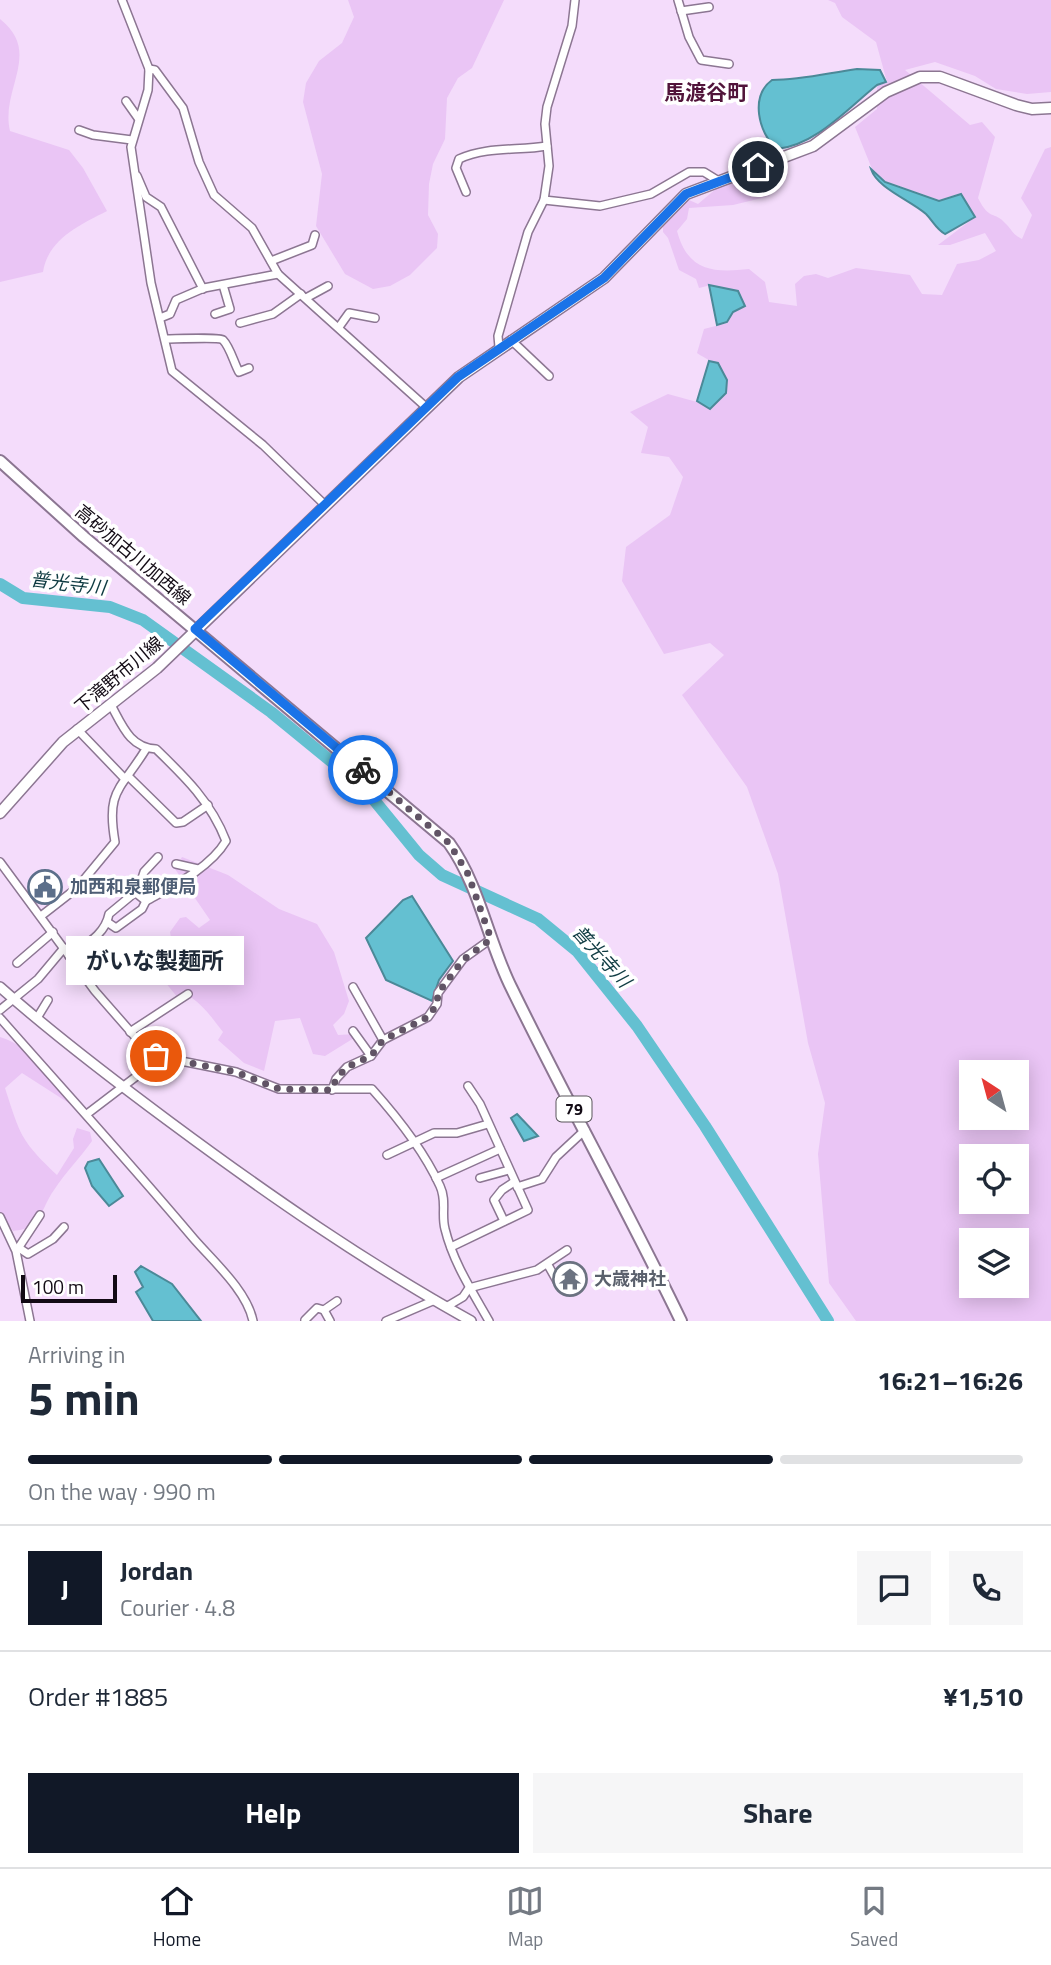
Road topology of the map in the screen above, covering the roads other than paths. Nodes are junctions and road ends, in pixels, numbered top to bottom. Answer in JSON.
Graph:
{"nodes":[{"id":1,"x":122,"y":0,"type":"edge"},
{"id":2,"x":575,"y":0,"type":"edge"},
{"id":3,"x":677,"y":0,"type":"edge"},
{"id":4,"x":709,"y":7,"type":"dead end"},
{"id":5,"x":681,"y":11,"type":"junction"},
{"id":6,"x":729,"y":64,"type":"dead end"},
{"id":7,"x":149,"y":69,"type":"junction"},
{"id":8,"x":125,"y":101,"type":"dead end"},
{"id":9,"x":1051,"y":108,"type":"edge"},
{"id":10,"x":138,"y":118,"type":"junction"},
{"id":11,"x":79,"y":130,"type":"dead end"},
{"id":12,"x":132,"y":140,"type":"junction"},
{"id":13,"x":547,"y":146,"type":"junction"},
{"id":14,"x":134,"y":175,"type":"junction"},
{"id":15,"x":717,"y":180,"type":"junction"},
{"id":16,"x":466,"y":192,"type":"dead end"},
{"id":17,"x":544,"y":200,"type":"junction"},
{"id":18,"x":315,"y":235,"type":"dead end"},
{"id":19,"x":271,"y":261,"type":"junction"},
{"id":20,"x":278,"y":274,"type":"junction"},
{"id":21,"x":223,"y":285,"type":"junction"},
{"id":22,"x":328,"y":286,"type":"dead end"},
{"id":23,"x":203,"y":289,"type":"junction"},
{"id":24,"x":304,"y":296,"type":"junction"},
{"id":25,"x":215,"y":314,"type":"dead end"},
{"id":26,"x":160,"y":318,"type":"junction"},
{"id":27,"x":375,"y":318,"type":"dead end"},
{"id":28,"x":240,"y":323,"type":"dead end"},
{"id":29,"x":339,"y":327,"type":"junction"},
{"id":30,"x":166,"y":339,"type":"junction"},
{"id":31,"x":510,"y":340,"type":"junction"},
{"id":32,"x":499,"y":347,"type":"junction"},
{"id":33,"x":249,"y":368,"type":"dead end"},
{"id":34,"x":549,"y":376,"type":"dead end"},
{"id":35,"x":426,"y":408,"type":"junction"},
{"id":36,"x":0,"y":461,"type":"edge"},
{"id":37,"x":326,"y":506,"type":"junction"},
{"id":38,"x":195,"y":629,"type":"junction"},
{"id":39,"x":111,"y":705,"type":"junction"},
{"id":40,"x":77,"y":729,"type":"junction"},
{"id":41,"x":146,"y":749,"type":"junction"},
{"id":42,"x":127,"y":778,"type":"junction"},
{"id":43,"x":208,"y":805,"type":"junction"},
{"id":44,"x":0,"y":813,"type":"edge"},
{"id":45,"x":158,"y":857,"type":"dead end"},
{"id":46,"x":0,"y":863,"type":"edge"},
{"id":47,"x":176,"y":864,"type":"dead end"},
{"id":48,"x":198,"y":869,"type":"junction"},
{"id":49,"x":136,"y":893,"type":"junction"},
{"id":50,"x":146,"y":901,"type":"junction"},
{"id":51,"x":41,"y":916,"type":"junction"},
{"id":52,"x":107,"y":922,"type":"junction"},
{"id":53,"x":53,"y":932,"type":"junction"},
{"id":54,"x":491,"y":939,"type":"junction"},
{"id":55,"x":64,"y":948,"type":"junction"},
{"id":56,"x":69,"y":956,"type":"junction"},
{"id":57,"x":17,"y":963,"type":"dead end"},
{"id":58,"x":0,"y":987,"type":"edge"},
{"id":59,"x":353,"y":987,"type":"dead end"},
{"id":60,"x":188,"y":994,"type":"dead end"},
{"id":61,"x":13,"y":999,"type":"junction"},
{"id":62,"x":48,"y":1000,"type":"dead end"},
{"id":63,"x":0,"y":1010,"type":"edge"},
{"id":64,"x":0,"y":1018,"type":"edge"},
{"id":65,"x":37,"y":1018,"type":"junction"},
{"id":66,"x":353,"y":1031,"type":"dead end"},
{"id":67,"x":130,"y":1032,"type":"junction"},
{"id":68,"x":383,"y":1040,"type":"junction"},
{"id":69,"x":150,"y":1055,"type":"junction"},
{"id":70,"x":371,"y":1056,"type":"junction"},
{"id":71,"x":122,"y":1086,"type":"junction"},
{"id":72,"x":468,"y":1086,"type":"dead end"},
{"id":73,"x":332,"y":1090,"type":"junction"},
{"id":74,"x":86,"y":1114,"type":"junction"},
{"id":75,"x":488,"y":1124,"type":"junction"},
{"id":76,"x":585,"y":1130,"type":"junction"},
{"id":77,"x":414,"y":1141,"type":"junction"},
{"id":78,"x":500,"y":1149,"type":"junction"},
{"id":79,"x":387,"y":1155,"type":"dead end"},
{"id":80,"x":509,"y":1170,"type":"junction"},
{"id":81,"x":436,"y":1178,"type":"junction"},
{"id":82,"x":480,"y":1178,"type":"dead end"},
{"id":83,"x":515,"y":1184,"type":"junction"},
{"id":84,"x":40,"y":1215,"type":"dead end"},
{"id":85,"x":0,"y":1217,"type":"edge"},
{"id":86,"x":504,"y":1221,"type":"junction"},
{"id":87,"x":64,"y":1227,"type":"dead end"},
{"id":88,"x":451,"y":1247,"type":"junction"},
{"id":89,"x":18,"y":1249,"type":"junction"},
{"id":90,"x":568,"y":1250,"type":"dead end"},
{"id":91,"x":548,"y":1265,"type":"junction"},
{"id":92,"x":564,"y":1287,"type":"dead end"},
{"id":93,"x":470,"y":1288,"type":"junction"},
{"id":94,"x":435,"y":1300,"type":"junction"},
{"id":95,"x":337,"y":1301,"type":"dead end"},
{"id":96,"x":446,"y":1307,"type":"junction"},
{"id":97,"x":324,"y":1310,"type":"junction"},
{"id":98,"x":305,"y":1320,"type":"edge"},
{"id":99,"x":30,"y":1321,"type":"edge"},
{"id":100,"x":253,"y":1321,"type":"edge"},
{"id":101,"x":330,"y":1321,"type":"edge"},
{"id":102,"x":386,"y":1321,"type":"edge"},
{"id":103,"x":471,"y":1321,"type":"edge"},
{"id":104,"x":489,"y":1321,"type":"edge"},
{"id":105,"x":681,"y":1321,"type":"edge"}],
"edges":[{"from":1,"to":7,"type":"street"},
{"from":2,"to":13,"type":"street"},
{"from":3,"to":5,"type":"street"},
{"from":4,"to":5,"type":"street"},
{"from":5,"to":6,"type":"street"},
{"from":7,"to":10,"type":"street"},
{"from":7,"to":19,"type":"street"},
{"from":8,"to":10,"type":"street"},
{"from":9,"to":15,"type":"main road","name":"下滝野市川線"},
{"from":10,"to":12,"type":"street"},
{"from":11,"to":12,"type":"street"},
{"from":12,"to":14,"type":"street"},
{"from":13,"to":16,"type":"street"},
{"from":13,"to":17,"type":"street"},
{"from":14,"to":23,"type":"street"},
{"from":14,"to":26,"type":"street"},
{"from":15,"to":17,"type":"street"},
{"from":15,"to":31,"type":"main road","name":"下滝野市川線"},
{"from":17,"to":32,"type":"street"},
{"from":18,"to":19,"type":"street"},
{"from":19,"to":20,"type":"street"},
{"from":20,"to":21,"type":"street"},
{"from":20,"to":24,"type":"street"},
{"from":21,"to":23,"type":"street"},
{"from":21,"to":25,"type":"street"},
{"from":22,"to":24,"type":"street"},
{"from":23,"to":26,"type":"street"},
{"from":24,"to":28,"type":"street"},
{"from":24,"to":29,"type":"street"},
{"from":26,"to":30,"type":"street"},
{"from":27,"to":29,"type":"street"},
{"from":29,"to":35,"type":"street"},
{"from":30,"to":33,"type":"street"},
{"from":30,"to":37,"type":"street"},
{"from":31,"to":32,"type":"main road","name":"下滝野市川線"},
{"from":31,"to":34,"type":"street"},
{"from":32,"to":35,"type":"main road","name":"下滝野市川線"},
{"from":35,"to":37,"type":"main road","name":"下滝野市川線"},
{"from":36,"to":38,"type":"main road","name":"高砂加古川加西線","number":"79"},
{"from":37,"to":38,"type":"main road","name":"下滝野市川線"},
{"from":38,"to":39,"type":"main road","name":"下滝野市川線"},
{"from":38,"to":54,"type":"main road","name":"高砂加古川加西線","number":"79"},
{"from":39,"to":40,"type":"main road","name":"下滝野市川線"},
{"from":39,"to":41,"type":"street"},
{"from":40,"to":42,"type":"street"},
{"from":40,"to":44,"type":"main road","name":"下滝野市川線"},
{"from":41,"to":42,"type":"street"},
{"from":41,"to":43,"type":"street"},
{"from":42,"to":43,"type":"street"},
{"from":42,"to":51,"type":"street"},
{"from":43,"to":48,"type":"street"},
{"from":45,"to":49,"type":"street"},
{"from":46,"to":51,"type":"street"},
{"from":47,"to":48,"type":"street"},
{"from":48,"to":50,"type":"street"},
{"from":49,"to":50,"type":"street"},
{"from":49,"to":52,"type":"street"},
{"from":50,"to":52,"type":"street"},
{"from":51,"to":53,"type":"street"},
{"from":52,"to":56,"type":"street"},
{"from":53,"to":55,"type":"street"},
{"from":53,"to":57,"type":"street"},
{"from":54,"to":68,"type":"street"},
{"from":54,"to":76,"type":"main road","name":"高砂加古川加西線","number":"79"},
{"from":55,"to":56,"type":"street"},
{"from":55,"to":61,"type":"street"},
{"from":56,"to":67,"type":"street"},
{"from":58,"to":61,"type":"street"},
{"from":59,"to":68,"type":"street"},
{"from":60,"to":67,"type":"street"},
{"from":61,"to":63,"type":"street"},
{"from":61,"to":65,"type":"street"},
{"from":62,"to":65,"type":"street"},
{"from":64,"to":74,"type":"street"},
{"from":65,"to":71,"type":"street"},
{"from":66,"to":70,"type":"street"},
{"from":67,"to":69,"type":"street"},
{"from":68,"to":70,"type":"street"},
{"from":69,"to":71,"type":"street"},
{"from":69,"to":73,"type":"street"},
{"from":70,"to":73,"type":"street"},
{"from":71,"to":74,"type":"street"},
{"from":71,"to":94,"type":"street"},
{"from":72,"to":75,"type":"street"},
{"from":73,"to":77,"type":"street"},
{"from":74,"to":100,"type":"street"},
{"from":75,"to":77,"type":"street"},
{"from":75,"to":78,"type":"street"},
{"from":76,"to":83,"type":"street"},
{"from":76,"to":105,"type":"main road","name":"高砂加古川加西線","number":"79"},
{"from":77,"to":79,"type":"street"},
{"from":77,"to":81,"type":"street"},
{"from":78,"to":80,"type":"street"},
{"from":78,"to":81,"type":"street"},
{"from":80,"to":82,"type":"street"},
{"from":80,"to":83,"type":"street"},
{"from":81,"to":88,"type":"street"},
{"from":83,"to":86,"type":"street"},
{"from":83,"to":86,"type":"street"},
{"from":84,"to":89,"type":"street"},
{"from":85,"to":89,"type":"street"},
{"from":86,"to":88,"type":"street"},
{"from":87,"to":89,"type":"street"},
{"from":88,"to":93,"type":"street"},
{"from":89,"to":99,"type":"street"},
{"from":90,"to":91,"type":"street"},
{"from":91,"to":92,"type":"street"},
{"from":91,"to":93,"type":"street"},
{"from":93,"to":96,"type":"street"},
{"from":93,"to":104,"type":"street"},
{"from":94,"to":96,"type":"street"},
{"from":94,"to":102,"type":"street"},
{"from":95,"to":97,"type":"street"},
{"from":96,"to":103,"type":"street"},
{"from":97,"to":98,"type":"street"},
{"from":97,"to":101,"type":"street"}]}
